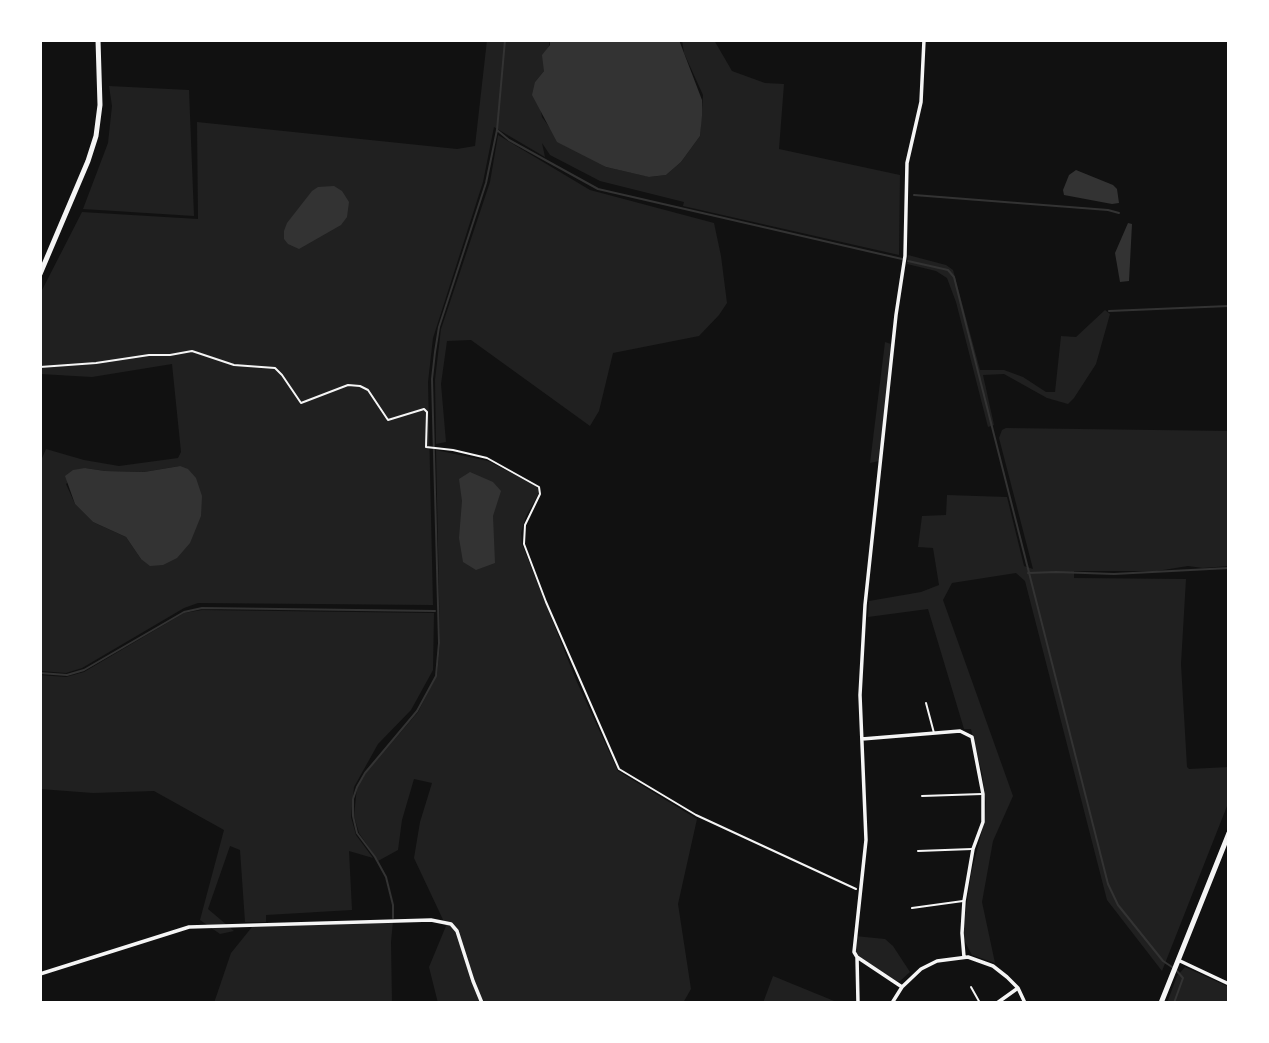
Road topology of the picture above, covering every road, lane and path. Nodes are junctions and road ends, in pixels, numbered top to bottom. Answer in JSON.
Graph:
{"nodes":[{"id":1,"x":98,"y":40,"type":"edge"},
{"id":2,"x":924,"y":40,"type":"edge"},
{"id":3,"x":40,"y":274,"type":"edge"},
{"id":4,"x":40,"y":367,"type":"edge"},
{"id":5,"x":926,"y":703,"type":"dead end"},
{"id":6,"x":934,"y":733,"type":"junction"},
{"id":7,"x":862,"y":739,"type":"junction"},
{"id":8,"x":983,"y":794,"type":"junction"},
{"id":9,"x":922,"y":796,"type":"dead end"},
{"id":10,"x":1229,"y":833,"type":"edge"},
{"id":11,"x":973,"y":849,"type":"junction"},
{"id":12,"x":918,"y":851,"type":"dead end"},
{"id":13,"x":860,"y":891,"type":"junction"},
{"id":14,"x":964,"y":901,"type":"junction"},
{"id":15,"x":912,"y":908,"type":"dead end"},
{"id":16,"x":857,"y":957,"type":"junction"},
{"id":17,"x":964,"y":957,"type":"junction"},
{"id":18,"x":1177,"y":962,"type":"junction"},
{"id":19,"x":40,"y":974,"type":"edge"},
{"id":20,"x":1229,"y":984,"type":"edge"},
{"id":21,"x":902,"y":987,"type":"junction"},
{"id":22,"x":971,"y":987,"type":"dead end"},
{"id":23,"x":1018,"y":988,"type":"junction"},
{"id":24,"x":482,"y":1003,"type":"edge"},
{"id":25,"x":858,"y":1003,"type":"edge"},
{"id":26,"x":892,"y":1003,"type":"edge"},
{"id":27,"x":980,"y":1003,"type":"edge"},
{"id":28,"x":997,"y":1003,"type":"edge"},
{"id":29,"x":1025,"y":1003,"type":"edge"},
{"id":30,"x":1161,"y":1003,"type":"edge"}],
"edges":[{"from":1,"to":3,"type":"main road"},
{"from":2,"to":7,"type":"street"},
{"from":4,"to":13,"type":"path"},
{"from":5,"to":6,"type":"lane"},
{"from":6,"to":7,"type":"street"},
{"from":6,"to":8,"type":"street"},
{"from":7,"to":13,"type":"street"},
{"from":8,"to":9,"type":"lane"},
{"from":8,"to":11,"type":"street"},
{"from":10,"to":18,"type":"main road"},
{"from":11,"to":12,"type":"lane"},
{"from":11,"to":14,"type":"street"},
{"from":13,"to":16,"type":"street"},
{"from":14,"to":15,"type":"lane"},
{"from":14,"to":17,"type":"street"},
{"from":16,"to":21,"type":"street"},
{"from":16,"to":25,"type":"street"},
{"from":17,"to":21,"type":"street"},
{"from":17,"to":23,"type":"street"},
{"from":18,"to":20,"type":"street"},
{"from":18,"to":30,"type":"main road"},
{"from":19,"to":24,"type":"street"},
{"from":21,"to":26,"type":"street"},
{"from":22,"to":27,"type":"lane"},
{"from":23,"to":28,"type":"street"},
{"from":23,"to":29,"type":"street"}]}
